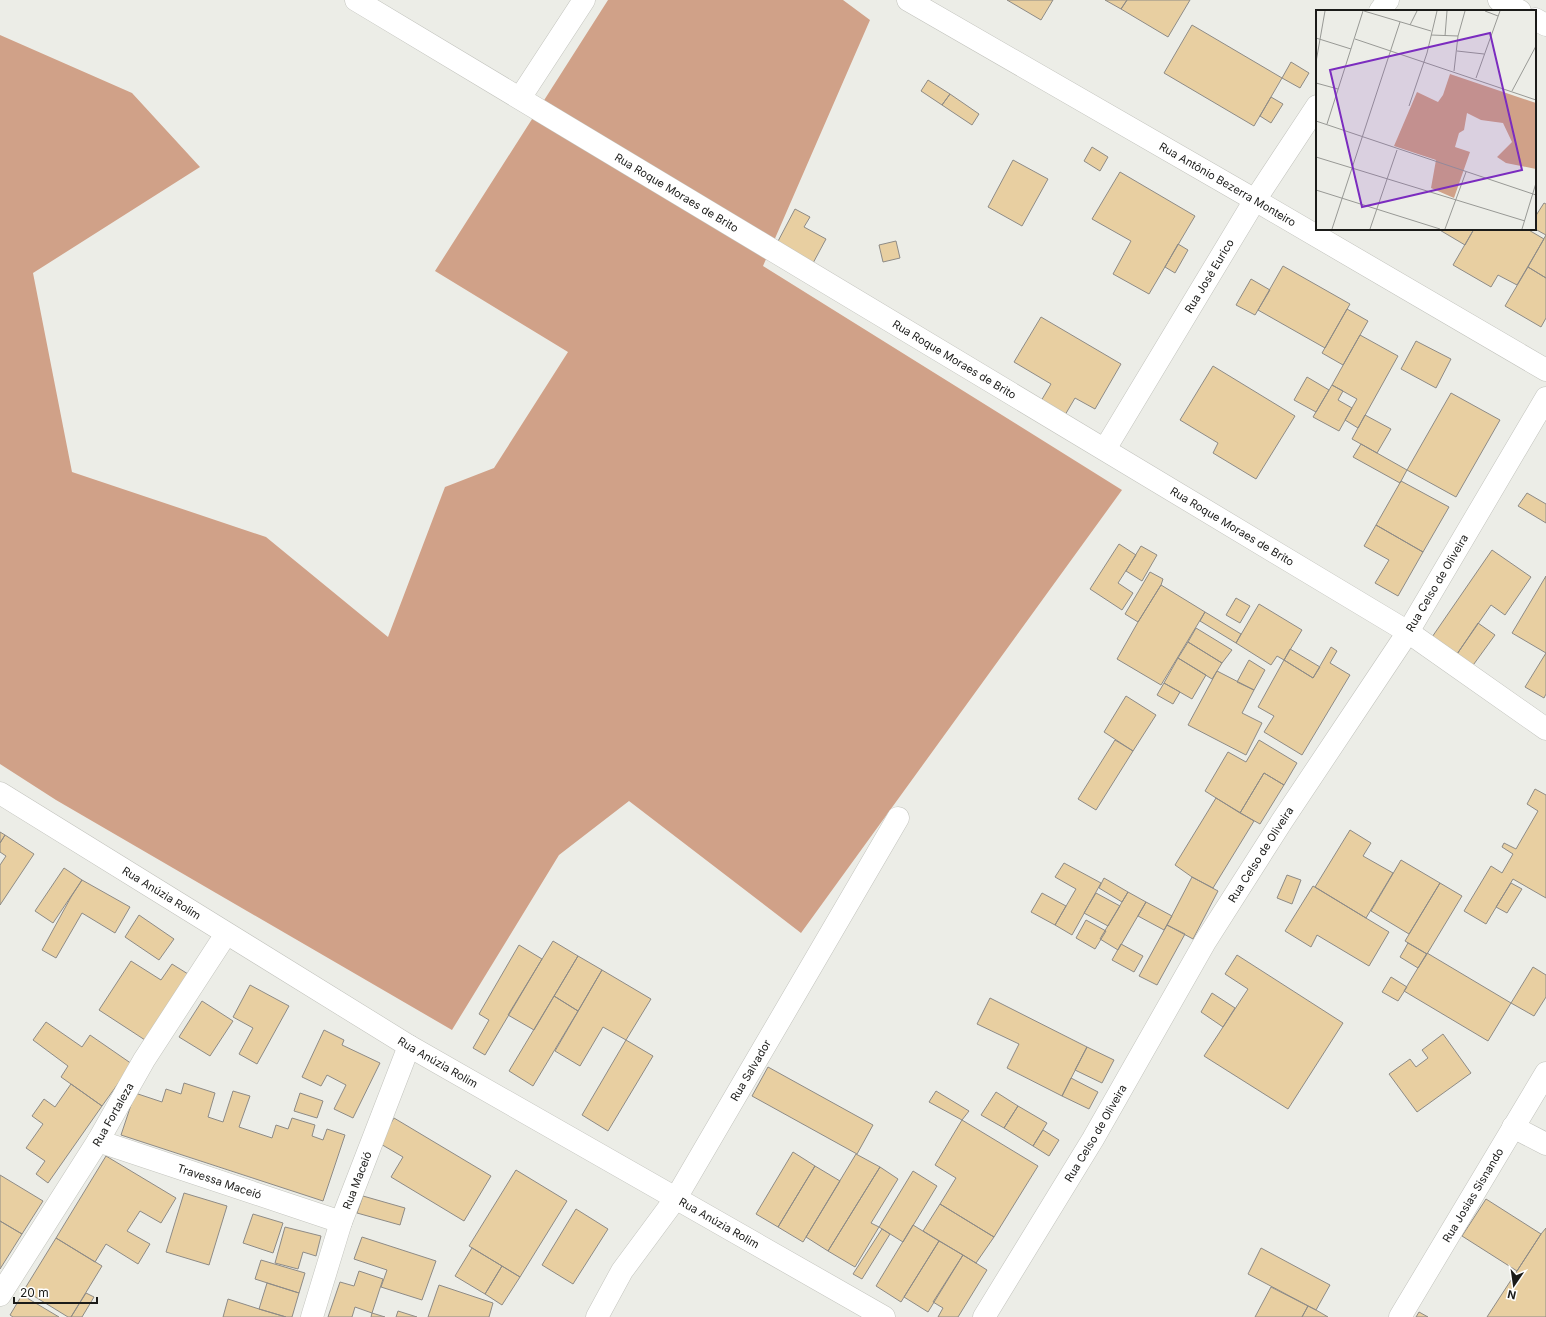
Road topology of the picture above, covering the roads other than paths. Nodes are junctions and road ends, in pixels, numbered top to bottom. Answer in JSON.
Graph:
{"nodes":[{"id":1,"x":356,"y":0,"type":"edge"},
{"id":2,"x":584,"y":0,"type":"edge"},
{"id":3,"x":908,"y":0,"type":"edge"},
{"id":4,"x":1388,"y":0,"type":"edge"},
{"id":5,"x":1499,"y":0,"type":"edge"},
{"id":6,"x":1381,"y":10,"type":"edge"},
{"id":7,"x":1518,"y":10,"type":"edge"},
{"id":8,"x":1536,"y":19,"type":"edge"},
{"id":9,"x":1546,"y":24,"type":"edge"},
{"id":10,"x":520,"y":98,"type":"junction"},
{"id":11,"x":1316,"y":108,"type":"edge"},
{"id":12,"x":1255,"y":200,"type":"junction"},
{"id":13,"x":1546,"y":370,"type":"edge"},
{"id":14,"x":1546,"y":398,"type":"edge"},
{"id":15,"x":1105,"y":449,"type":"junction"},
{"id":16,"x":1408,"y":632,"type":"junction"},
{"id":17,"x":1546,"y":729,"type":"edge"},
{"id":18,"x":0,"y":793,"type":"edge"},
{"id":19,"x":898,"y":818,"type":"dead end"},
{"id":20,"x":226,"y":934,"type":"junction"},
{"id":21,"x":409,"y":1046,"type":"junction"},
{"id":22,"x":1546,"y":1073,"type":"edge"},
{"id":23,"x":1513,"y":1127,"type":"junction"},
{"id":24,"x":98,"y":1141,"type":"junction"},
{"id":25,"x":1546,"y":1144,"type":"edge"},
{"id":26,"x":676,"y":1198,"type":"junction"},
{"id":27,"x":341,"y":1222,"type":"junction"},
{"id":28,"x":0,"y":1295,"type":"edge"},
{"id":29,"x":312,"y":1317,"type":"edge"},
{"id":30,"x":597,"y":1317,"type":"edge"},
{"id":31,"x":884,"y":1317,"type":"edge"},
{"id":32,"x":984,"y":1317,"type":"edge"},
{"id":33,"x":1400,"y":1317,"type":"edge"}],
"edges":[{"from":1,"to":10,"type":"street","name":"Rua Roque Moraes de Brito"},
{"from":2,"to":10,"type":"street"},
{"from":3,"to":12,"type":"street","name":"Rua Antônio Bezerra Monteiro"},
{"from":4,"to":6,"type":"street"},
{"from":5,"to":7,"type":"street"},
{"from":8,"to":9,"type":"street"},
{"from":10,"to":15,"type":"street","name":"Rua Roque Moraes de Brito"},
{"from":11,"to":12,"type":"street","name":"Rua José Eurico"},
{"from":12,"to":13,"type":"street","name":"Rua Antônio Bezerra Monteiro"},
{"from":12,"to":15,"type":"street","name":"Rua José Eurico"},
{"from":14,"to":16,"type":"street","name":"Rua Celso de Oliveira"},
{"from":15,"to":16,"type":"street","name":"Rua Roque Moraes de Brito"},
{"from":16,"to":17,"type":"street","name":"Rua Roque Moraes de Brito"},
{"from":16,"to":32,"type":"street","name":"Rua Celso de Oliveira"},
{"from":18,"to":20,"type":"street","name":"Rua Anúzia Rolim"},
{"from":19,"to":26,"type":"street","name":"Rua Salvador"},
{"from":20,"to":21,"type":"street","name":"Rua Anúzia Rolim"},
{"from":20,"to":24,"type":"street","name":"Rua Fortaleza"},
{"from":21,"to":26,"type":"street","name":"Rua Anúzia Rolim"},
{"from":21,"to":27,"type":"street","name":"Rua Maceió"},
{"from":22,"to":23,"type":"street","name":"Rua Josias Sisnando"},
{"from":23,"to":25,"type":"street"},
{"from":23,"to":33,"type":"street","name":"Rua Josias Sisnando"},
{"from":24,"to":27,"type":"street","name":"Travessa Maceió"},
{"from":24,"to":28,"type":"street","name":"Rua Fortaleza"},
{"from":26,"to":30,"type":"street","name":"Rua Salvador"},
{"from":26,"to":31,"type":"street","name":"Rua Anúzia Rolim"},
{"from":27,"to":29,"type":"street","name":"Rua Maceió"}]}
